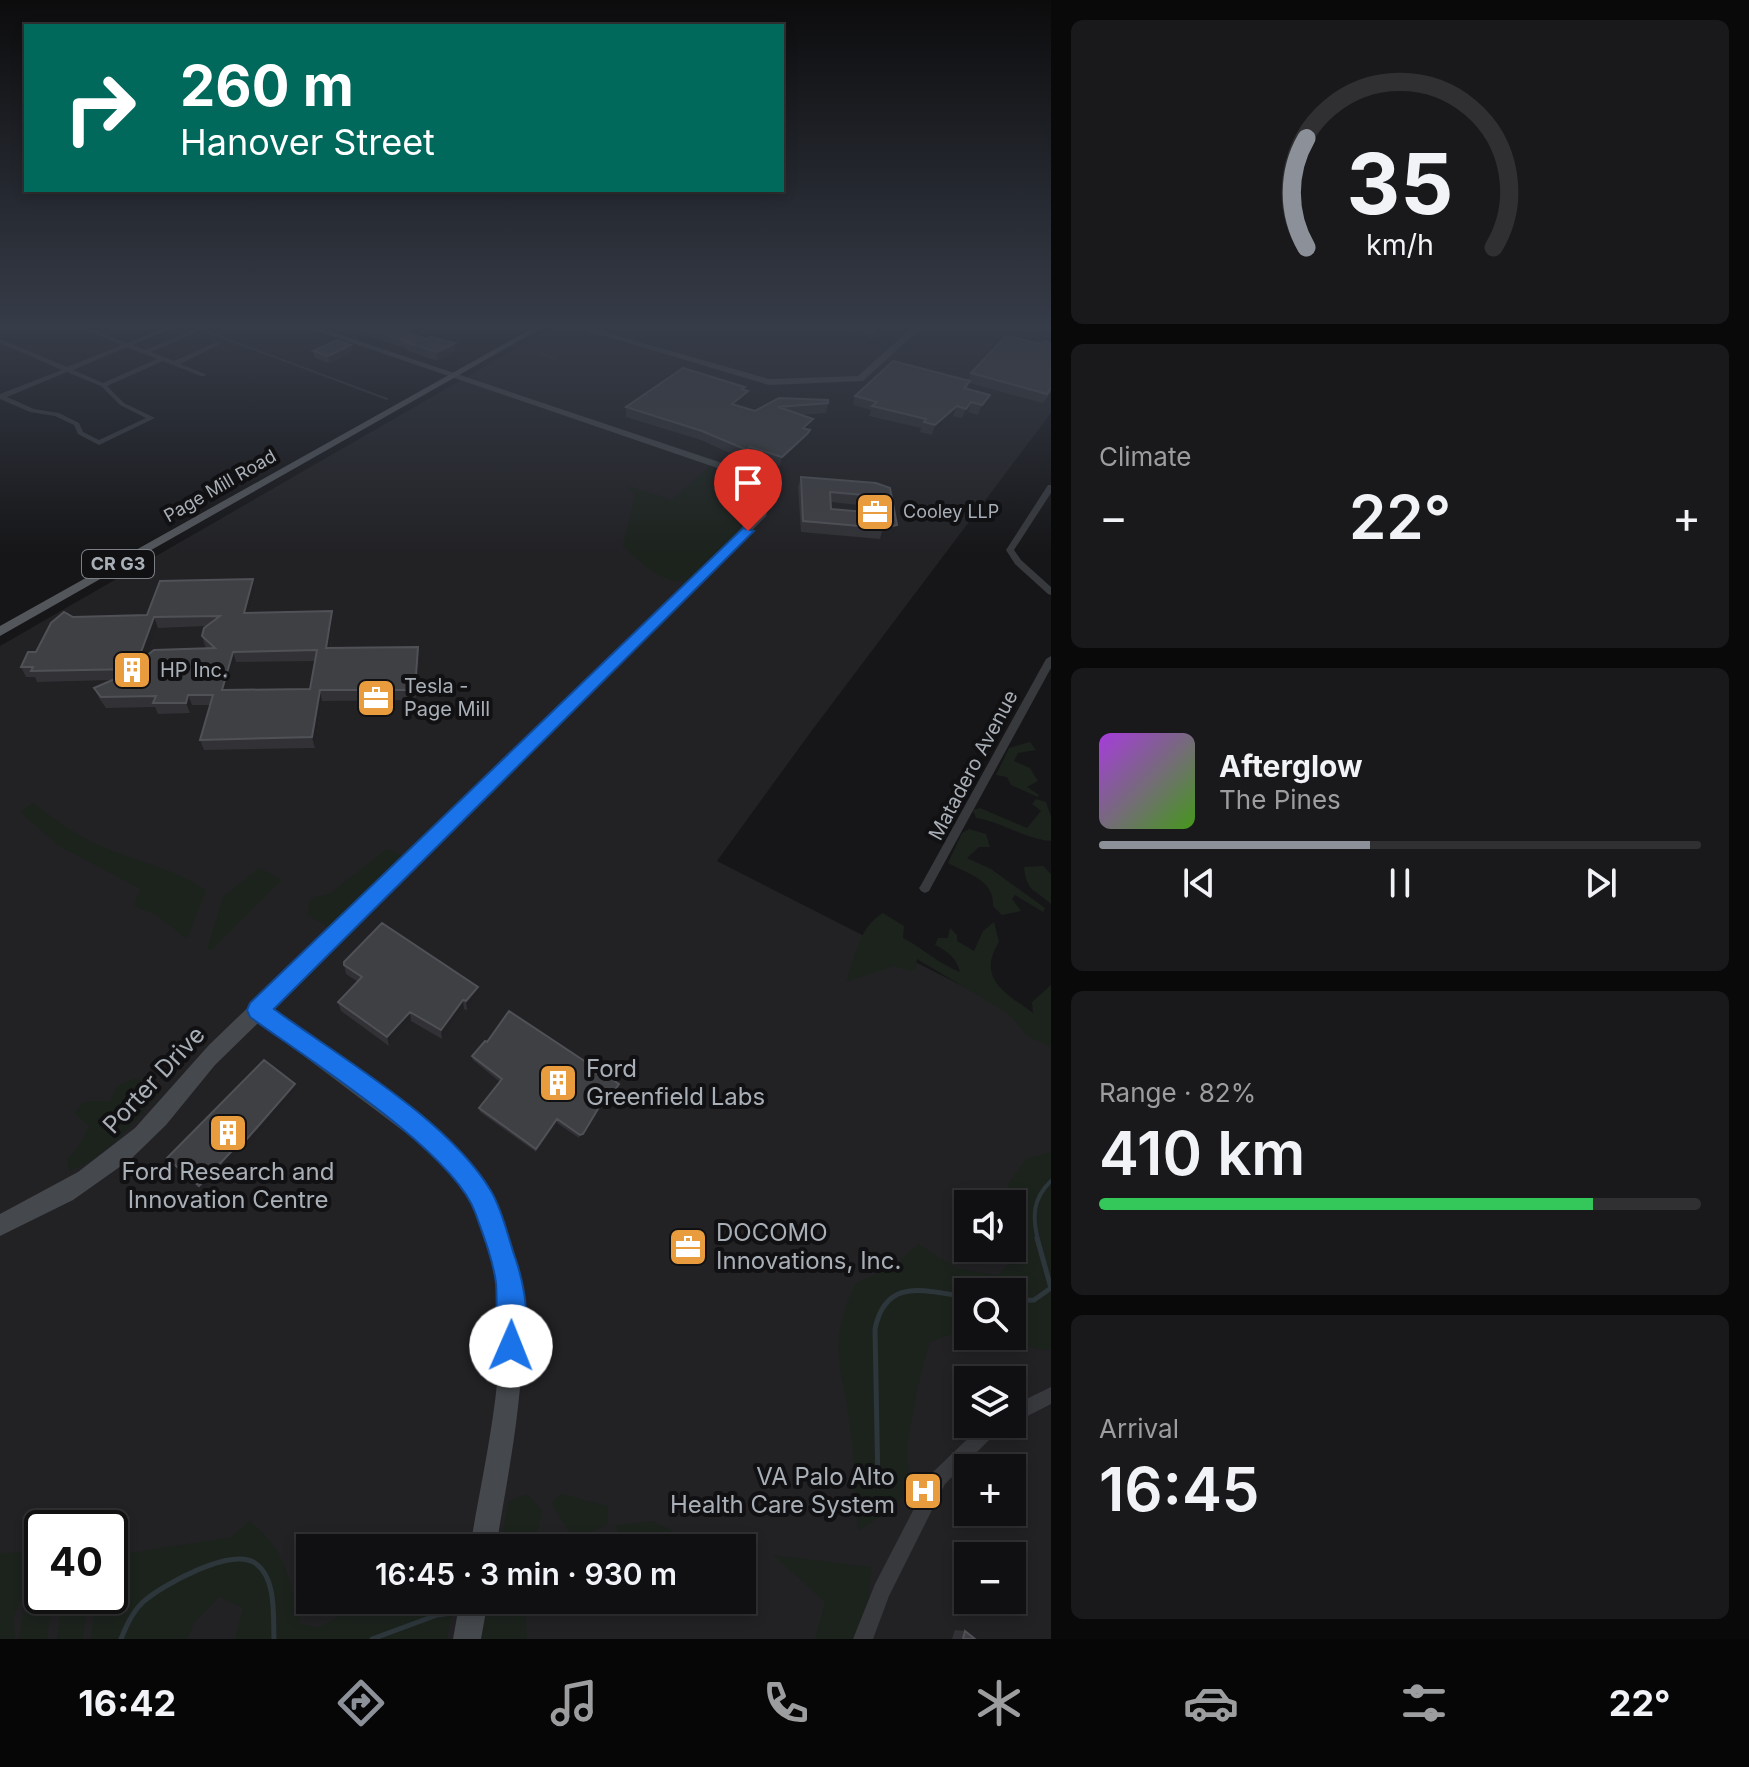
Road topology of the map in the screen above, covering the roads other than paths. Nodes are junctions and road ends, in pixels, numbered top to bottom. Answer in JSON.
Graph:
{"nodes":[{"id":1,"x":12,"y":401,"type":"edge"},
{"id":2,"x":119,"y":401,"type":"edge"},
{"id":3,"x":399,"y":401,"type":"edge"},
{"id":4,"x":530,"y":401,"type":"edge"},
{"id":5,"x":1051,"y":487,"type":"edge"},
{"id":6,"x":238,"y":492,"type":"junction"},
{"id":7,"x":1051,"y":592,"type":"edge"},
{"id":8,"x":0,"y":621,"type":"edge"},
{"id":9,"x":0,"y":632,"type":"edge"},
{"id":10,"x":1051,"y":659,"type":"edge"},
{"id":11,"x":925,"y":888,"type":"dead end"},
{"id":12,"x":258,"y":1010,"type":"junction"},
{"id":13,"x":0,"y":1225,"type":"edge"},
{"id":14,"x":1051,"y":1395,"type":"edge"},
{"id":15,"x":1026,"y":1408,"type":"edge"},
{"id":16,"x":979,"y":1438,"type":"edge"},
{"id":17,"x":485,"y":1534,"type":"edge"},
{"id":18,"x":471,"y":1614,"type":"edge"},
{"id":19,"x":467,"y":1639,"type":"edge"},
{"id":20,"x":863,"y":1639,"type":"edge"}],
"edges":[{"from":1,"to":2,"type":"street"},
{"from":3,"to":6,"type":"main road","name":"Page Mill Road","number":"CR G3"},
{"from":4,"to":12,"type":"street","name":"Porter Drive"},
{"from":5,"to":7,"type":"street"},
{"from":6,"to":8,"type":"main road","name":"Page Mill Road","number":"CR G3"},
{"from":6,"to":9,"type":"main road","name":"Page Mill Road","number":"CR G3"},
{"from":10,"to":11,"type":"street","name":"Matadero Avenue"},
{"from":12,"to":13,"type":"street","name":"Porter Drive"},
{"from":12,"to":17,"type":"street"},
{"from":14,"to":15,"type":"street"},
{"from":16,"to":20,"type":"street"},
{"from":18,"to":19,"type":"street"}]}
